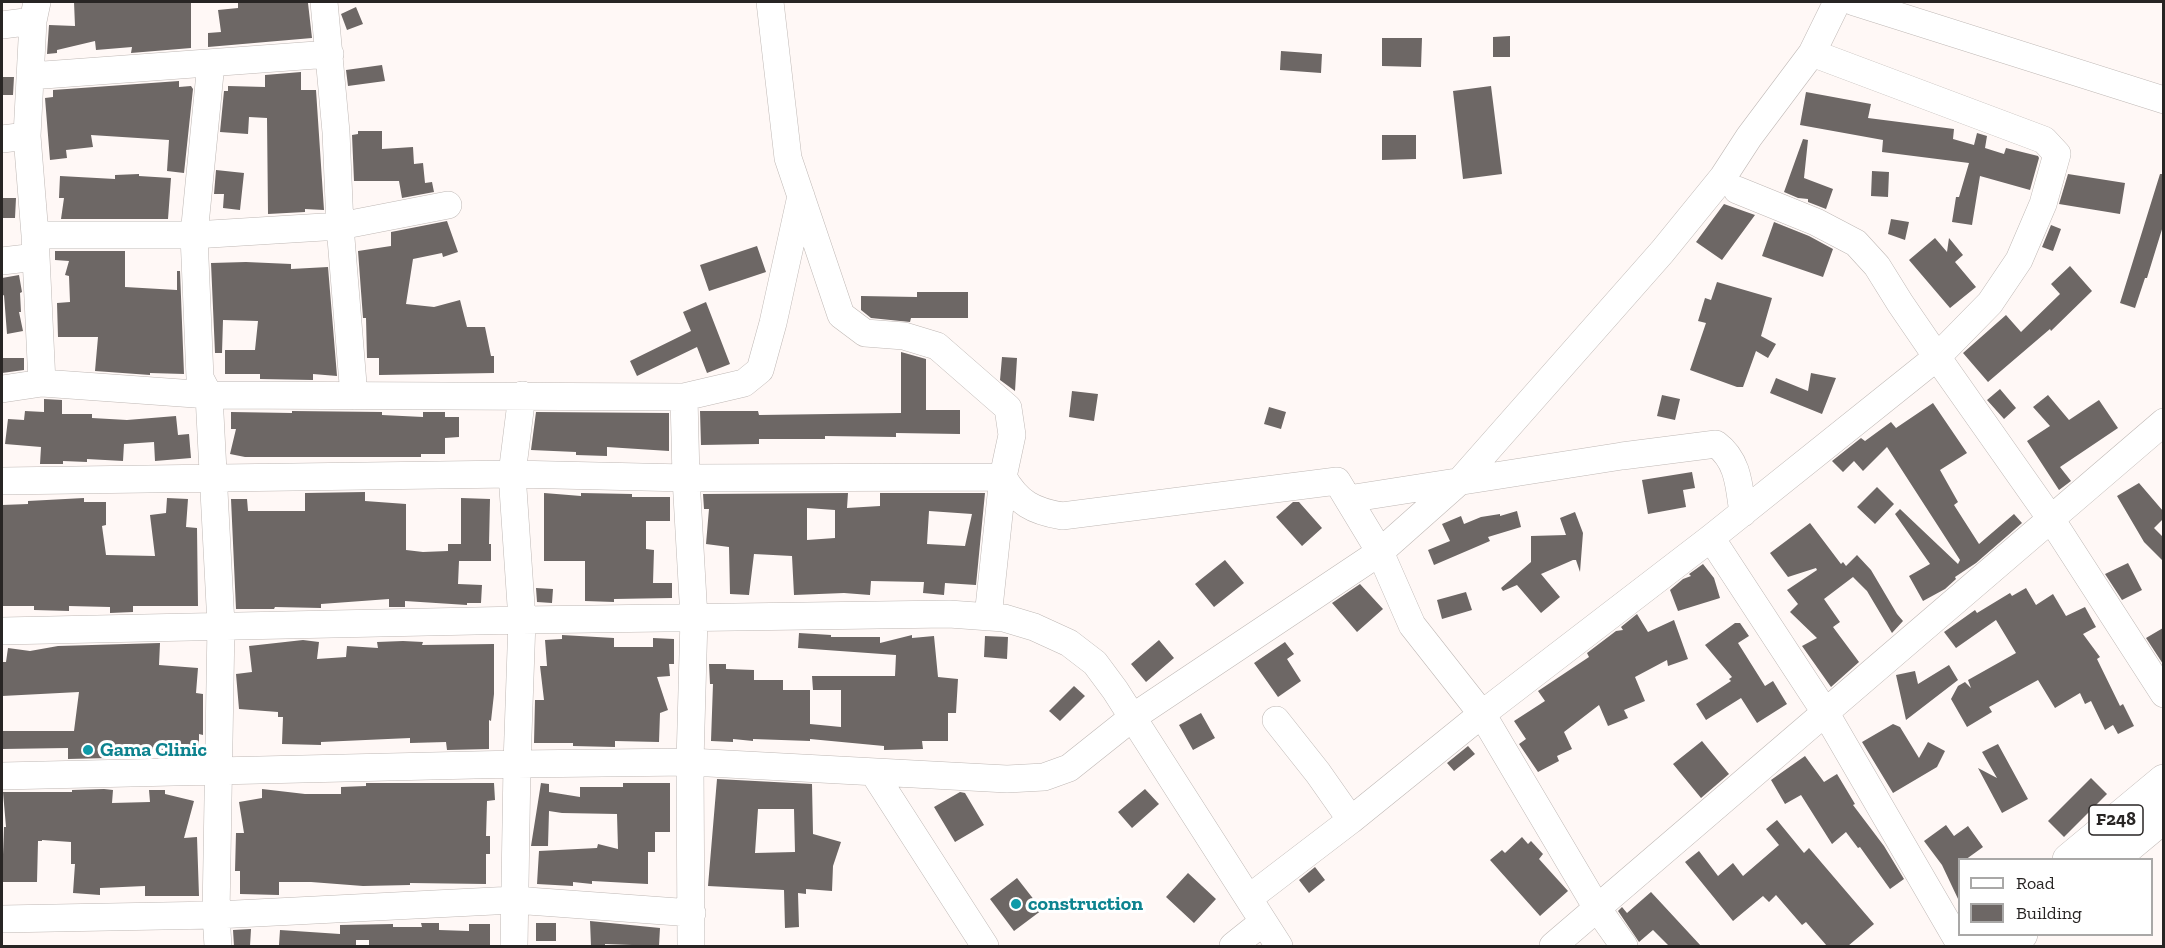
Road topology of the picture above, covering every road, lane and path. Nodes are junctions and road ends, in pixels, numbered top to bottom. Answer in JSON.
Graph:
{"nodes":[{"id":1,"x":324,"y":2,"type":"edge"},
{"id":2,"x":770,"y":2,"type":"edge"},
{"id":3,"x":1837,"y":2,"type":"edge"},
{"id":4,"x":1854,"y":2,"type":"edge"},
{"id":5,"x":35,"y":11,"type":"edge"},
{"id":6,"x":2,"y":25,"type":"edge"},
{"id":7,"x":330,"y":54,"type":"junction"},
{"id":8,"x":1812,"y":54,"type":"junction"},
{"id":9,"x":211,"y":63,"type":"junction"},
{"id":10,"x":30,"y":76,"type":"junction"},
{"id":11,"x":2163,"y":100,"type":"edge"},
{"id":12,"x":14,"y":137,"type":"edge"},
{"id":13,"x":1737,"y":190,"type":"dead end"},
{"id":14,"x":801,"y":196,"type":"junction"},
{"id":15,"x":448,"y":205,"type":"dead end"},
{"id":16,"x":340,"y":226,"type":"junction"},
{"id":17,"x":194,"y":235,"type":"junction"},
{"id":18,"x":35,"y":246,"type":"junction"},
{"id":19,"x":2,"y":261,"type":"edge"},
{"id":20,"x":1937,"y":357,"type":"junction"},
{"id":21,"x":42,"y":383,"type":"junction"},
{"id":22,"x":2,"y":389,"type":"edge"},
{"id":23,"x":209,"y":395,"type":"junction"},
{"id":24,"x":522,"y":395,"type":"junction"},
{"id":25,"x":354,"y":396,"type":"junction"},
{"id":26,"x":684,"y":397,"type":"junction"},
{"id":27,"x":2163,"y":422,"type":"edge"},
{"id":28,"x":512,"y":474,"type":"junction"},
{"id":29,"x":1003,"y":477,"type":"junction"},
{"id":30,"x":686,"y":478,"type":"junction"},
{"id":31,"x":214,"y":479,"type":"junction"},
{"id":32,"x":2,"y":481,"type":"edge"},
{"id":33,"x":1460,"y":481,"type":"junction"},
{"id":34,"x":1348,"y":500,"type":"junction"},
{"id":35,"x":1743,"y":513,"type":"junction"},
{"id":36,"x":2051,"y":519,"type":"junction"},
{"id":37,"x":1711,"y":538,"type":"junction"},
{"id":38,"x":1380,"y":552,"type":"junction"},
{"id":39,"x":988,"y":617,"type":"junction"},
{"id":40,"x":694,"y":618,"type":"junction"},
{"id":41,"x":522,"y":620,"type":"junction"},
{"id":42,"x":221,"y":626,"type":"junction"},
{"id":43,"x":2,"y":632,"type":"edge"},
{"id":44,"x":2163,"y":694,"type":"edge"},
{"id":45,"x":1825,"y":712,"type":"junction"},
{"id":46,"x":1482,"y":714,"type":"junction"},
{"id":47,"x":1133,"y":717,"type":"junction"},
{"id":48,"x":1276,"y":720,"type":"dead end"},
{"id":49,"x":690,"y":762,"type":"junction"},
{"id":50,"x":517,"y":764,"type":"junction"},
{"id":51,"x":218,"y":771,"type":"junction"},
{"id":52,"x":873,"y":772,"type":"junction"},
{"id":53,"x":2,"y":776,"type":"edge"},
{"id":54,"x":2163,"y":781,"type":"edge"},
{"id":55,"x":2163,"y":816,"type":"edge"},
{"id":56,"x":1351,"y":820,"type":"junction"},
{"id":57,"x":2071,"y":858,"type":"edge"},
{"id":58,"x":2113,"y":858,"type":"edge"},
{"id":59,"x":1248,"y":898,"type":"junction"},
{"id":60,"x":514,"y":900,"type":"junction"},
{"id":61,"x":1597,"y":908,"type":"junction"},
{"id":62,"x":692,"y":913,"type":"junction"},
{"id":63,"x":216,"y":915,"type":"junction"},
{"id":64,"x":2,"y":919,"type":"edge"},
{"id":65,"x":1263,"y":921,"type":"junction"},
{"id":66,"x":1977,"y":936,"type":"edge"},
{"id":67,"x":2018,"y":936,"type":"edge"},
{"id":68,"x":218,"y":946,"type":"edge"},
{"id":69,"x":514,"y":946,"type":"edge"},
{"id":70,"x":691,"y":946,"type":"edge"},
{"id":71,"x":985,"y":946,"type":"edge"},
{"id":72,"x":1233,"y":946,"type":"edge"},
{"id":73,"x":1279,"y":946,"type":"edge"},
{"id":74,"x":1553,"y":946,"type":"edge"},
{"id":75,"x":1624,"y":946,"type":"edge"},
{"id":76,"x":1963,"y":946,"type":"edge"},
{"id":77,"x":2006,"y":946,"type":"edge"}],
"edges":[{"from":1,"to":7,"type":"street"},
{"from":2,"to":14,"type":"street"},
{"from":3,"to":8,"type":"street"},
{"from":4,"to":11,"type":"street"},
{"from":5,"to":6,"type":"street"},
{"from":5,"to":10,"type":"street"},
{"from":7,"to":9,"type":"street"},
{"from":7,"to":16,"type":"street"},
{"from":8,"to":20,"type":"street"},
{"from":8,"to":33,"type":"street"},
{"from":9,"to":10,"type":"street"},
{"from":9,"to":17,"type":"street"},
{"from":10,"to":12,"type":"street"},
{"from":12,"to":18,"type":"street"},
{"from":13,"to":20,"type":"street"},
{"from":14,"to":26,"type":"street"},
{"from":14,"to":29,"type":"street"},
{"from":15,"to":16,"type":"street"},
{"from":16,"to":17,"type":"street"},
{"from":16,"to":25,"type":"street"},
{"from":17,"to":18,"type":"street"},
{"from":17,"to":23,"type":"street"},
{"from":18,"to":19,"type":"street"},
{"from":18,"to":21,"type":"street"},
{"from":20,"to":35,"type":"street"},
{"from":20,"to":36,"type":"street"},
{"from":21,"to":22,"type":"street"},
{"from":21,"to":23,"type":"street"},
{"from":23,"to":25,"type":"street"},
{"from":23,"to":31,"type":"street"},
{"from":24,"to":25,"type":"street"},
{"from":24,"to":26,"type":"street"},
{"from":24,"to":28,"type":"street"},
{"from":26,"to":30,"type":"street"},
{"from":27,"to":36,"type":"street"},
{"from":28,"to":30,"type":"street"},
{"from":28,"to":31,"type":"street"},
{"from":28,"to":41,"type":"street"},
{"from":29,"to":30,"type":"street"},
{"from":29,"to":34,"type":"street"},
{"from":29,"to":39,"type":"street"},
{"from":30,"to":40,"type":"street"},
{"from":31,"to":32,"type":"street"},
{"from":31,"to":42,"type":"street"},
{"from":33,"to":34,"type":"street"},
{"from":33,"to":35,"type":"street"},
{"from":33,"to":38,"type":"street"},
{"from":34,"to":38,"type":"street"},
{"from":35,"to":37,"type":"street"},
{"from":36,"to":44,"type":"street"},
{"from":36,"to":45,"type":"street"},
{"from":37,"to":45,"type":"street"},
{"from":37,"to":46,"type":"street"},
{"from":38,"to":46,"type":"street"},
{"from":38,"to":47,"type":"street"},
{"from":39,"to":40,"type":"street"},
{"from":39,"to":47,"type":"street"},
{"from":40,"to":41,"type":"street"},
{"from":40,"to":49,"type":"street"},
{"from":41,"to":42,"type":"street"},
{"from":41,"to":50,"type":"street"},
{"from":42,"to":43,"type":"street"},
{"from":42,"to":51,"type":"street"},
{"from":45,"to":61,"type":"street"},
{"from":45,"to":76,"type":"street"},
{"from":46,"to":56,"type":"street"},
{"from":46,"to":61,"type":"street"},
{"from":47,"to":52,"type":"street"},
{"from":47,"to":59,"type":"street"},
{"from":48,"to":56,"type":"street"},
{"from":49,"to":50,"type":"street"},
{"from":49,"to":52,"type":"street"},
{"from":49,"to":62,"type":"street"},
{"from":50,"to":51,"type":"street"},
{"from":50,"to":60,"type":"street"},
{"from":51,"to":53,"type":"street"},
{"from":51,"to":63,"type":"street"},
{"from":52,"to":71,"type":"street"},
{"from":54,"to":57,"type":"main road","number":"F248"},
{"from":55,"to":58,"type":"main road","number":"F248"},
{"from":56,"to":59,"type":"street"},
{"from":59,"to":65,"type":"street"},
{"from":60,"to":62,"type":"street"},
{"from":60,"to":63,"type":"street"},
{"from":60,"to":69,"type":"street"},
{"from":61,"to":74,"type":"street"},
{"from":61,"to":75,"type":"street"},
{"from":62,"to":70,"type":"street"},
{"from":63,"to":64,"type":"street"},
{"from":63,"to":68,"type":"street"},
{"from":65,"to":72,"type":"street"},
{"from":65,"to":73,"type":"street"},
{"from":66,"to":76,"type":"main road"},
{"from":67,"to":77,"type":"main road"}]}
